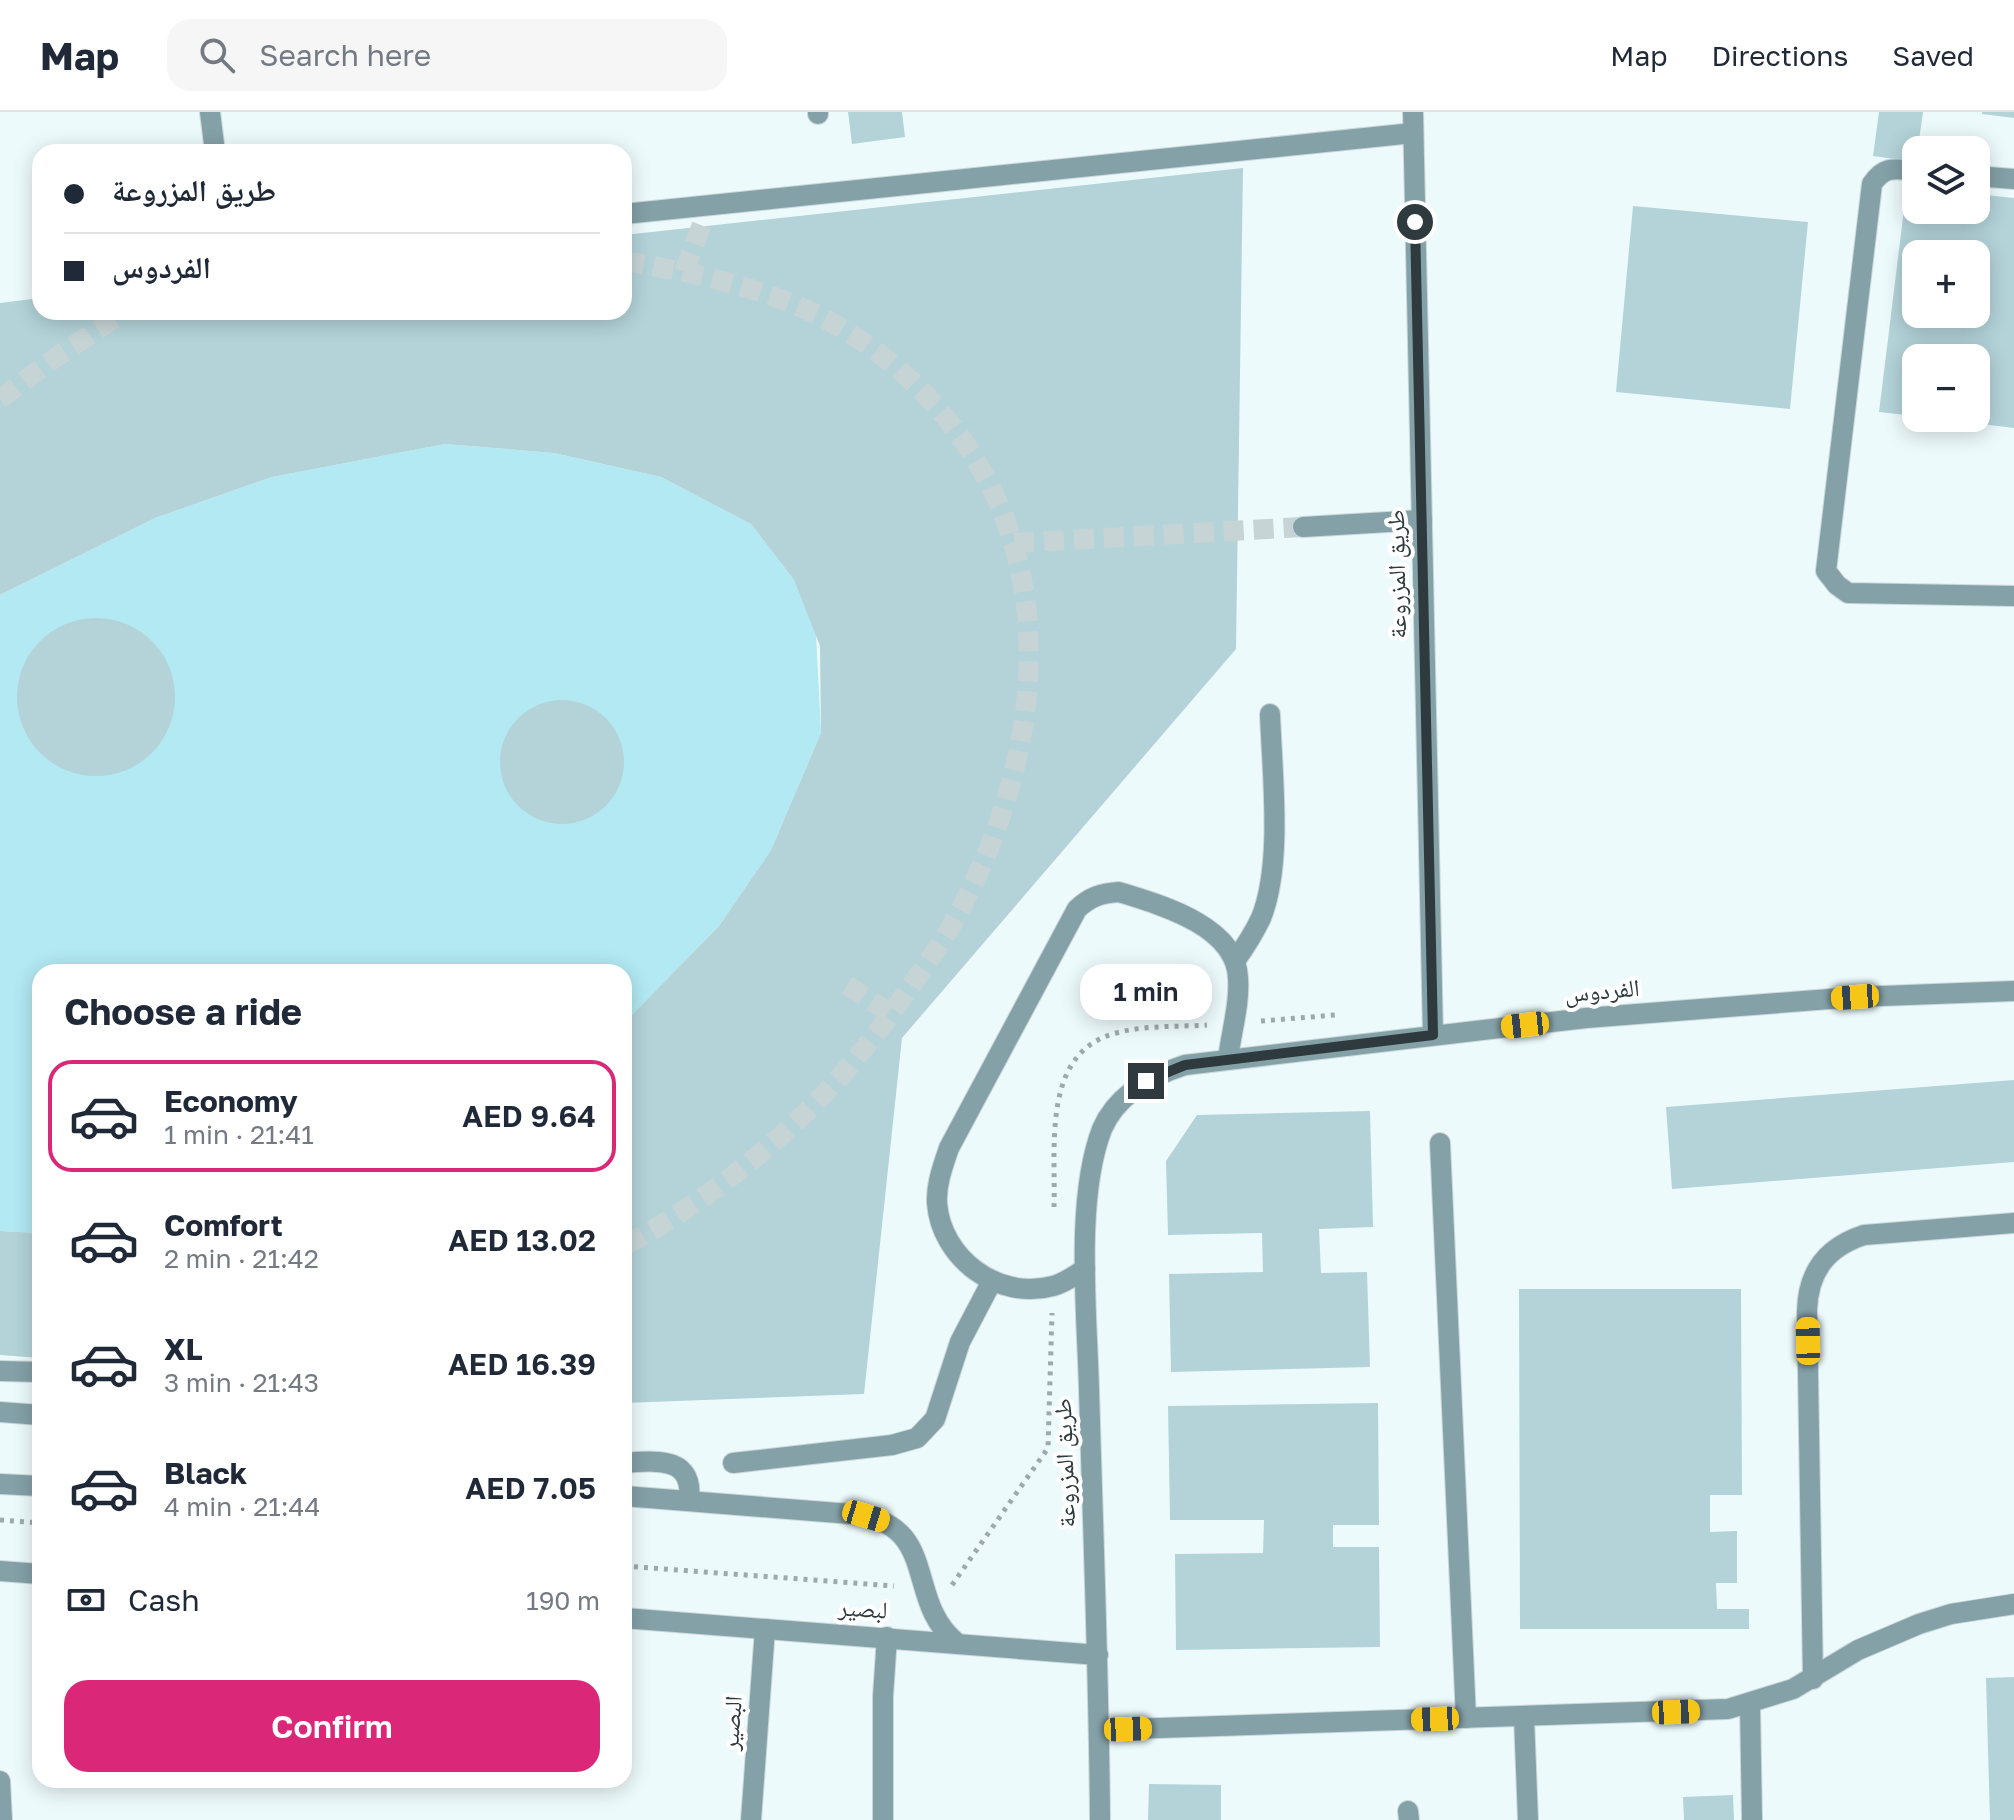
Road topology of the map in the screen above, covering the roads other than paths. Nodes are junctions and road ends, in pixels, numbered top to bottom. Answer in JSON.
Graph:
{"nodes":[{"id":1,"x":210,"y":112,"type":"edge"},
{"id":2,"x":1413,"y":112,"type":"edge"},
{"id":3,"x":1413,"y":133,"type":"junction"},
{"id":4,"x":214,"y":144,"type":"edge"},
{"id":5,"x":1902,"y":170,"type":"edge"},
{"id":6,"x":1990,"y":177,"type":"edge"},
{"id":7,"x":2014,"y":179,"type":"edge"},
{"id":8,"x":632,"y":214,"type":"edge"},
{"id":9,"x":1422,"y":520,"type":"junction"},
{"id":10,"x":1303,"y":527,"type":"tunnel mouth"},
{"id":11,"x":2014,"y":596,"type":"edge"},
{"id":12,"x":1270,"y":714,"type":"dead end"},
{"id":13,"x":1235,"y":961,"type":"junction"},
{"id":14,"x":2014,"y":991,"type":"edge"},
{"id":15,"x":1433,"y":1035,"type":"junction"},
{"id":16,"x":1228,"y":1059,"type":"junction"},
{"id":17,"x":1113,"y":1108,"type":"joint"},
{"id":18,"x":1440,"y":1143,"type":"dead end"},
{"id":19,"x":2014,"y":1223,"type":"edge"},
{"id":20,"x":1085,"y":1269,"type":"junction"},
{"id":21,"x":992,"y":1281,"type":"junction"},
{"id":22,"x":0,"y":1371,"type":"edge"},
{"id":23,"x":32,"y":1372,"type":"edge"},
{"id":24,"x":0,"y":1412,"type":"edge"},
{"id":25,"x":32,"y":1414,"type":"edge"},
{"id":26,"x":632,"y":1463,"type":"edge"},
{"id":27,"x":733,"y":1463,"type":"dead end"},
{"id":28,"x":0,"y":1484,"type":"edge"},
{"id":29,"x":32,"y":1486,"type":"edge"},
{"id":30,"x":632,"y":1497,"type":"edge"},
{"id":31,"x":689,"y":1501,"type":"junction"},
{"id":32,"x":0,"y":1571,"type":"edge"},
{"id":33,"x":32,"y":1573,"type":"edge"},
{"id":34,"x":2014,"y":1604,"type":"edge"},
{"id":35,"x":632,"y":1619,"type":"edge"},
{"id":36,"x":765,"y":1629,"type":"junction"},
{"id":37,"x":887,"y":1637,"type":"junction"},
{"id":38,"x":957,"y":1643,"type":"junction"},
{"id":39,"x":1098,"y":1655,"type":"junction"},
{"id":40,"x":1813,"y":1679,"type":"junction"},
{"id":41,"x":1750,"y":1704,"type":"junction"},
{"id":42,"x":1524,"y":1717,"type":"junction"},
{"id":43,"x":1466,"y":1718,"type":"junction"},
{"id":44,"x":1099,"y":1730,"type":"junction"},
{"id":45,"x":0,"y":1781,"type":"edge"},
{"id":46,"x":2,"y":1820,"type":"edge"},
{"id":47,"x":751,"y":1820,"type":"edge"},
{"id":48,"x":883,"y":1820,"type":"edge"},
{"id":49,"x":1100,"y":1820,"type":"edge"},
{"id":50,"x":1528,"y":1820,"type":"edge"},
{"id":51,"x":1752,"y":1820,"type":"edge"}],
"edges":[{"from":1,"to":4,"type":"street"},
{"from":2,"to":3,"type":"street","name":"طريق المزروعة"},
{"from":3,"to":8,"type":"street"},
{"from":3,"to":9,"type":"street","name":"طريق المزروعة"},
{"from":5,"to":11,"type":"street"},
{"from":6,"to":7,"type":"street"},
{"from":9,"to":10,"type":"street"},
{"from":9,"to":15,"type":"street","name":"طريق المزروعة"},
{"from":12,"to":13,"type":"street"},
{"from":13,"to":16,"type":"street"},
{"from":13,"to":21,"type":"street"},
{"from":14,"to":15,"type":"street","name":"الفردوس"},
{"from":15,"to":16,"type":"street","name":"الفردوس"},
{"from":16,"to":17,"type":"street","name":"الفردوس"},
{"from":17,"to":20,"type":"street","name":"طريق المزروعة"},
{"from":18,"to":43,"type":"street"},
{"from":19,"to":40,"type":"street"},
{"from":20,"to":21,"type":"street"},
{"from":20,"to":39,"type":"street","name":"طريق المزروعة"},
{"from":21,"to":27,"type":"street"},
{"from":22,"to":23,"type":"street"},
{"from":24,"to":25,"type":"street"},
{"from":26,"to":31,"type":"street"},
{"from":28,"to":29,"type":"street"},
{"from":30,"to":31,"type":"street"},
{"from":31,"to":38,"type":"street"},
{"from":32,"to":33,"type":"street"},
{"from":34,"to":40,"type":"street"},
{"from":35,"to":36,"type":"street","name":"لبصير"},
{"from":36,"to":37,"type":"street","name":"لبصير"},
{"from":36,"to":47,"type":"street","name":"البصير"},
{"from":37,"to":38,"type":"street","name":"لبصير"},
{"from":37,"to":48,"type":"street"},
{"from":38,"to":39,"type":"street","name":"لبصير"},
{"from":39,"to":44,"type":"street","name":"طريق المزروعة"},
{"from":40,"to":41,"type":"street"},
{"from":41,"to":42,"type":"street"},
{"from":41,"to":51,"type":"street"},
{"from":42,"to":43,"type":"street"},
{"from":42,"to":50,"type":"street"},
{"from":43,"to":44,"type":"street"},
{"from":44,"to":49,"type":"street","name":"طريق المزروعة"},
{"from":45,"to":46,"type":"street"}]}
